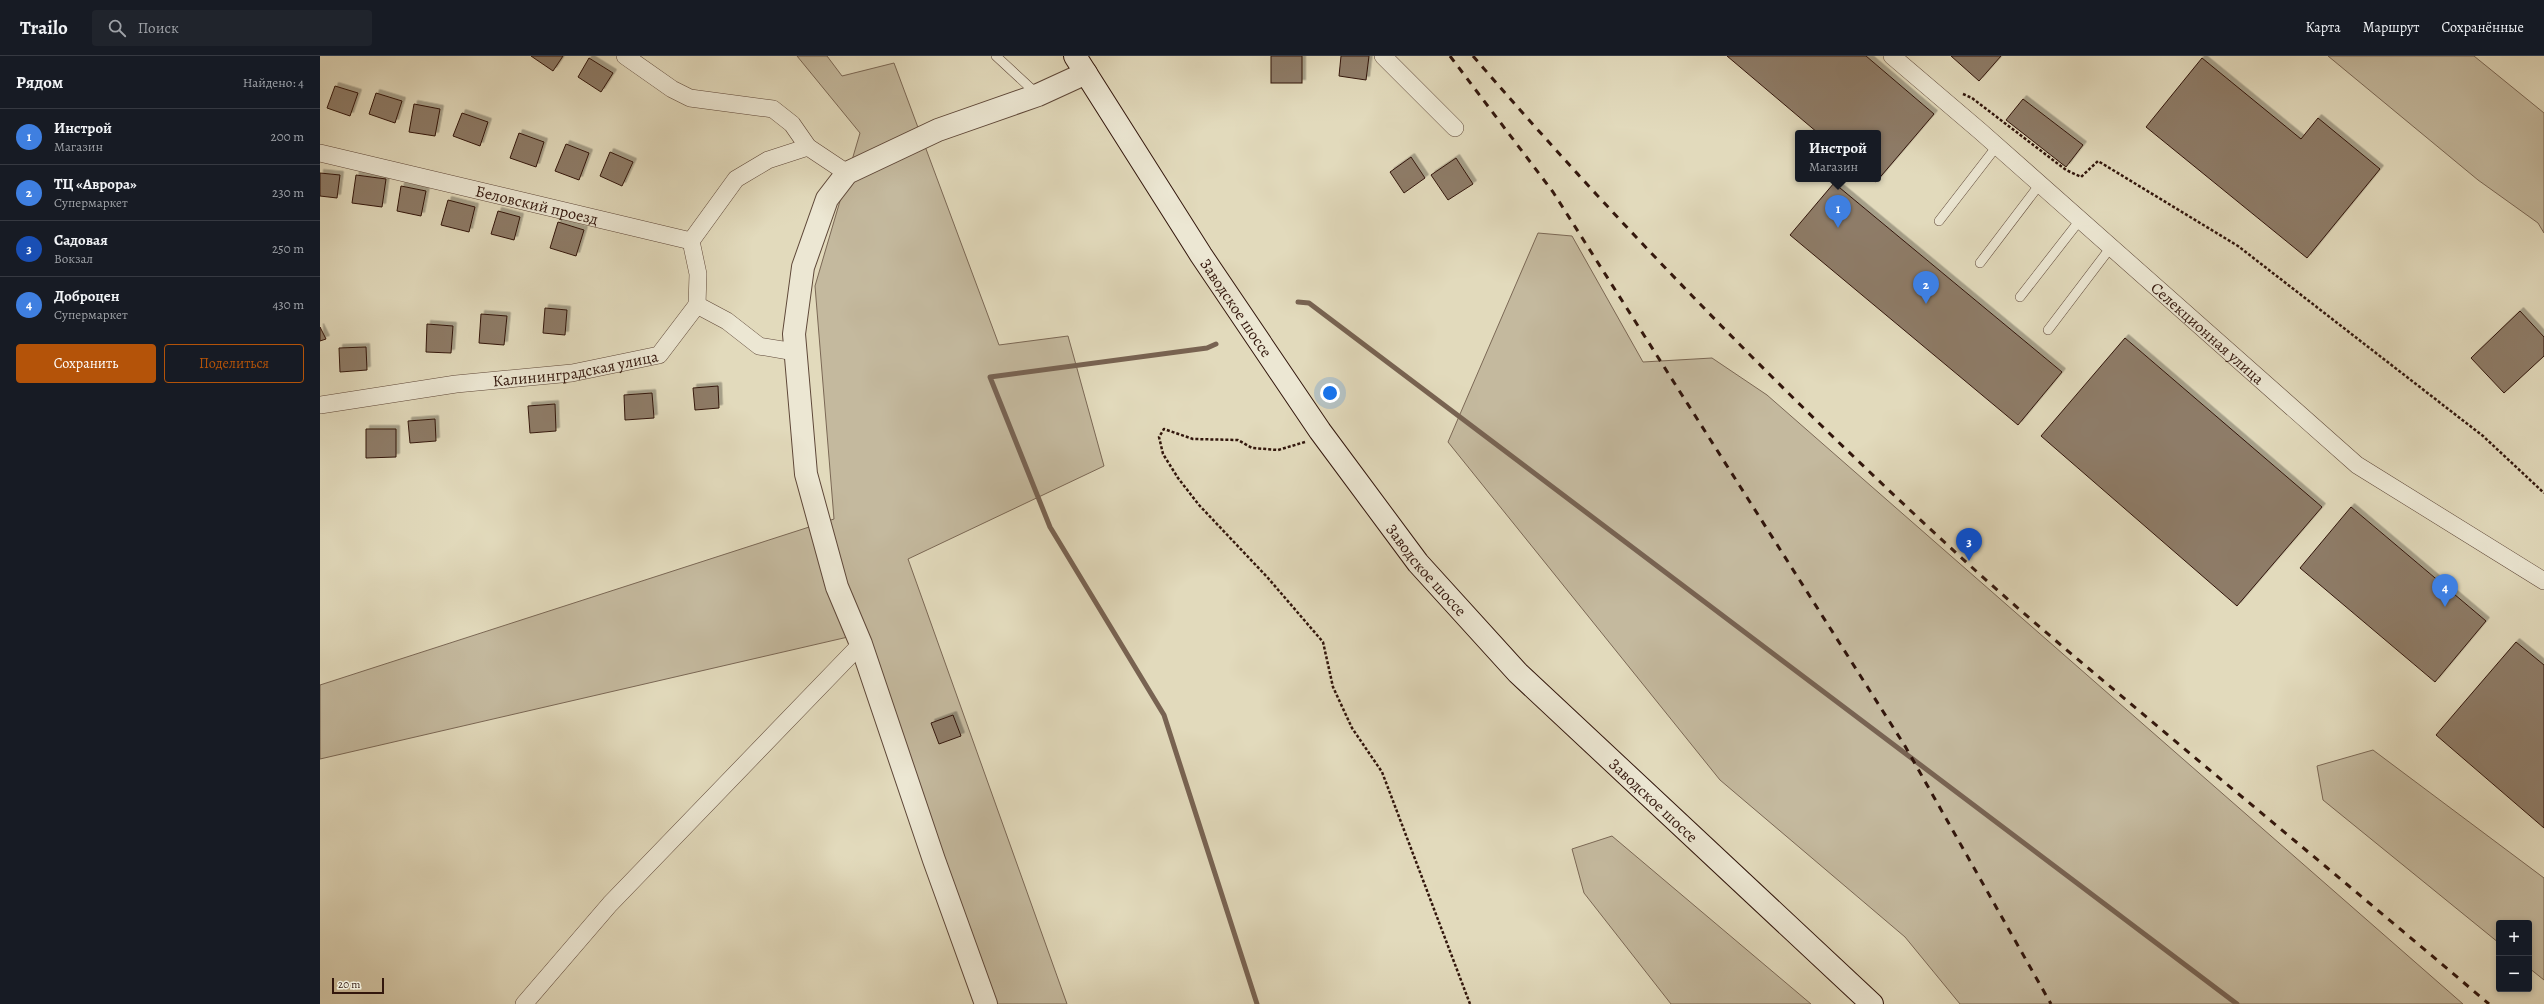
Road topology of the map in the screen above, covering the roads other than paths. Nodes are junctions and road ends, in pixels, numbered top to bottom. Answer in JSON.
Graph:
{"nodes":[{"id":1,"x":625,"y":56,"type":"edge"},
{"id":2,"x":996,"y":56,"type":"edge"},
{"id":3,"x":1383,"y":56,"type":"edge"},
{"id":4,"x":1892,"y":56,"type":"edge"},
{"id":5,"x":1081,"y":65,"type":"edge"},
{"id":6,"x":1038,"y":95,"type":"junction"},
{"id":7,"x":1455,"y":128,"type":"dead end"},
{"id":8,"x":1997,"y":146,"type":"junction"},
{"id":9,"x":808,"y":147,"type":"junction"},
{"id":10,"x":320,"y":153,"type":"edge"},
{"id":11,"x":847,"y":173,"type":"junction"},
{"id":12,"x":2040,"y":184,"type":"junction"},
{"id":13,"x":2080,"y":220,"type":"junction"},
{"id":14,"x":1938,"y":221,"type":"dead end"},
{"id":15,"x":691,"y":241,"type":"junction"},
{"id":16,"x":2111,"y":247,"type":"junction"},
{"id":17,"x":1980,"y":263,"type":"dead end"},
{"id":18,"x":2020,"y":296,"type":"dead end"},
{"id":19,"x":697,"y":305,"type":"junction"},
{"id":20,"x":2048,"y":330,"type":"dead end"},
{"id":21,"x":795,"y":352,"type":"junction"},
{"id":22,"x":320,"y":405,"type":"edge"},
{"id":23,"x":2544,"y":581,"type":"edge"},
{"id":24,"x":861,"y":644,"type":"junction"},
{"id":25,"x":524,"y":1004,"type":"edge"},
{"id":26,"x":986,"y":1004,"type":"edge"},
{"id":27,"x":1872,"y":1004,"type":"edge"}],
"edges":[{"from":1,"to":9,"type":"street"},
{"from":2,"to":6,"type":"lane"},
{"from":3,"to":7,"type":"street"},
{"from":4,"to":8,"type":"street","name":"Селекционная улица"},
{"from":5,"to":6,"type":"main road"},
{"from":5,"to":27,"type":"main road","name":"Заводское шоссе"},
{"from":6,"to":11,"type":"main road"},
{"from":8,"to":12,"type":"street","name":"Селекционная улица"},
{"from":8,"to":14,"type":"lane"},
{"from":9,"to":11,"type":"street"},
{"from":9,"to":15,"type":"street"},
{"from":10,"to":15,"type":"street","name":"Беловский проезд"},
{"from":11,"to":21,"type":"main road"},
{"from":12,"to":13,"type":"street","name":"Селекционная улица"},
{"from":12,"to":17,"type":"lane"},
{"from":13,"to":16,"type":"street","name":"Селекционная улица"},
{"from":13,"to":18,"type":"lane"},
{"from":15,"to":19,"type":"street"},
{"from":16,"to":20,"type":"lane"},
{"from":16,"to":23,"type":"street","name":"Селекционная улица"},
{"from":19,"to":21,"type":"street"},
{"from":19,"to":22,"type":"street","name":"Калининградская улица"},
{"from":21,"to":24,"type":"main road"},
{"from":24,"to":25,"type":"street"},
{"from":24,"to":26,"type":"main road"}]}
